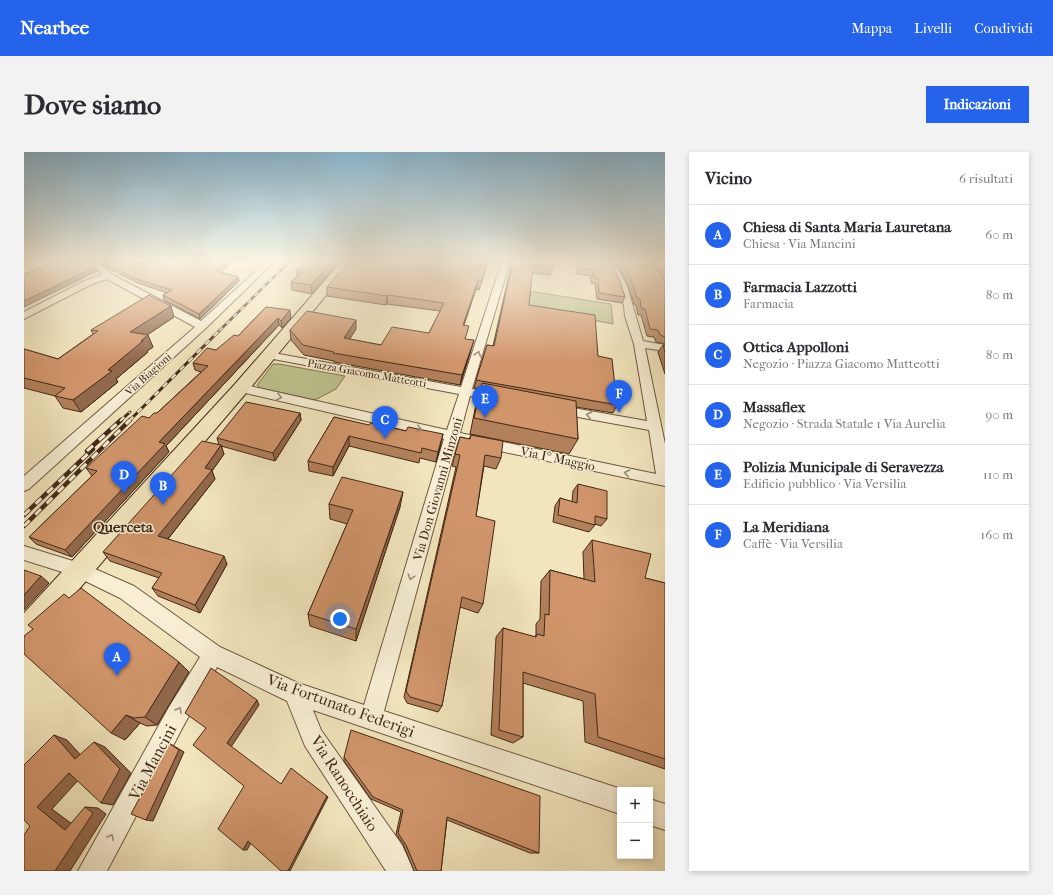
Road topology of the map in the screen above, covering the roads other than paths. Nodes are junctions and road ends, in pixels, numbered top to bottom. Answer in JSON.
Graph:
{"nodes":[{"id":1,"x":65,"y":295,"type":"edge"},
{"id":2,"x":143,"y":295,"type":"edge"},
{"id":3,"x":235,"y":295,"type":"edge"},
{"id":4,"x":319,"y":295,"type":"edge"},
{"id":5,"x":496,"y":295,"type":"edge"},
{"id":6,"x":626,"y":295,"type":"edge"},
{"id":7,"x":24,"y":316,"type":"edge"},
{"id":8,"x":202,"y":326,"type":"junction"},
{"id":9,"x":639,"y":344,"type":"junction"},
{"id":10,"x":665,"y":348,"type":"edge"},
{"id":11,"x":268,"y":355,"type":"junction"},
{"id":12,"x":241,"y":388,"type":"junction"},
{"id":13,"x":466,"y":392,"type":"junction"},
{"id":14,"x":512,"y":400,"type":"edge"},
{"id":15,"x":542,"y":406,"type":"edge"},
{"id":16,"x":655,"y":427,"type":"junction"},
{"id":17,"x":452,"y":436,"type":"junction"},
{"id":18,"x":665,"y":480,"type":"edge"},
{"id":19,"x":24,"y":485,"type":"edge"},
{"id":20,"x":24,"y":553,"type":"edge"},
{"id":21,"x":80,"y":570,"type":"junction"},
{"id":22,"x":24,"y":633,"type":"edge"},
{"id":23,"x":213,"y":654,"type":"junction"},
{"id":24,"x":295,"y":693,"type":"junction"},
{"id":25,"x":371,"y":718,"type":"junction"},
{"id":26,"x":617,"y":800,"type":"edge"},
{"id":27,"x":653,"y":813,"type":"edge"},
{"id":28,"x":665,"y":817,"type":"edge"},
{"id":29,"x":92,"y":871,"type":"edge"},
{"id":30,"x":400,"y":871,"type":"edge"}],
"edges":[{"from":1,"to":7,"type":"street"},
{"from":2,"to":8,"type":"street"},
{"from":3,"to":8,"type":"street","name":"Via Biagioni"},
{"from":4,"to":11,"type":"main road"},
{"from":13,"to":5,"type":"street","name":"Via Don Giovanni Minzoni","one_way":true},
{"from":6,"to":9,"type":"street"},
{"from":8,"to":19,"type":"street","name":"Via Biagioni"},
{"from":9,"to":10,"type":"street"},
{"from":9,"to":16,"type":"street"},
{"from":11,"to":12,"type":"main road"},
{"from":11,"to":13,"type":"street","name":"Piazza Giacomo Matteotti"},
{"from":12,"to":17,"type":"street","one_way":true},
{"from":12,"to":21,"type":"main road"},
{"from":13,"to":14,"type":"street","name":"Piazza Giacomo Matteotti"},
{"from":13,"to":17,"type":"street","name":"Via Don Giovanni Minzoni"},
{"from":16,"to":15,"type":"street","one_way":true},
{"from":16,"to":18,"type":"street"},
{"from":18,"to":17,"type":"street","name":"Via I° Maggio","one_way":true},
{"from":17,"to":25,"type":"street","name":"Via Don Giovanni Minzoni","one_way":true},
{"from":20,"to":21,"type":"street","name":"Via Fortunato Federigi"},
{"from":21,"to":22,"type":"main road"},
{"from":21,"to":23,"type":"street","name":"Via Fortunato Federigi"},
{"from":23,"to":24,"type":"street","name":"Via Fortunato Federigi"},
{"from":29,"to":23,"type":"street","name":"Via Mancini","one_way":true},
{"from":24,"to":25,"type":"street","name":"Via Fortunato Federigi"},
{"from":24,"to":30,"type":"street","name":"Via Ranocchiaio"},
{"from":25,"to":26,"type":"street","name":"Via Fortunato Federigi"},
{"from":27,"to":28,"type":"street"}]}
